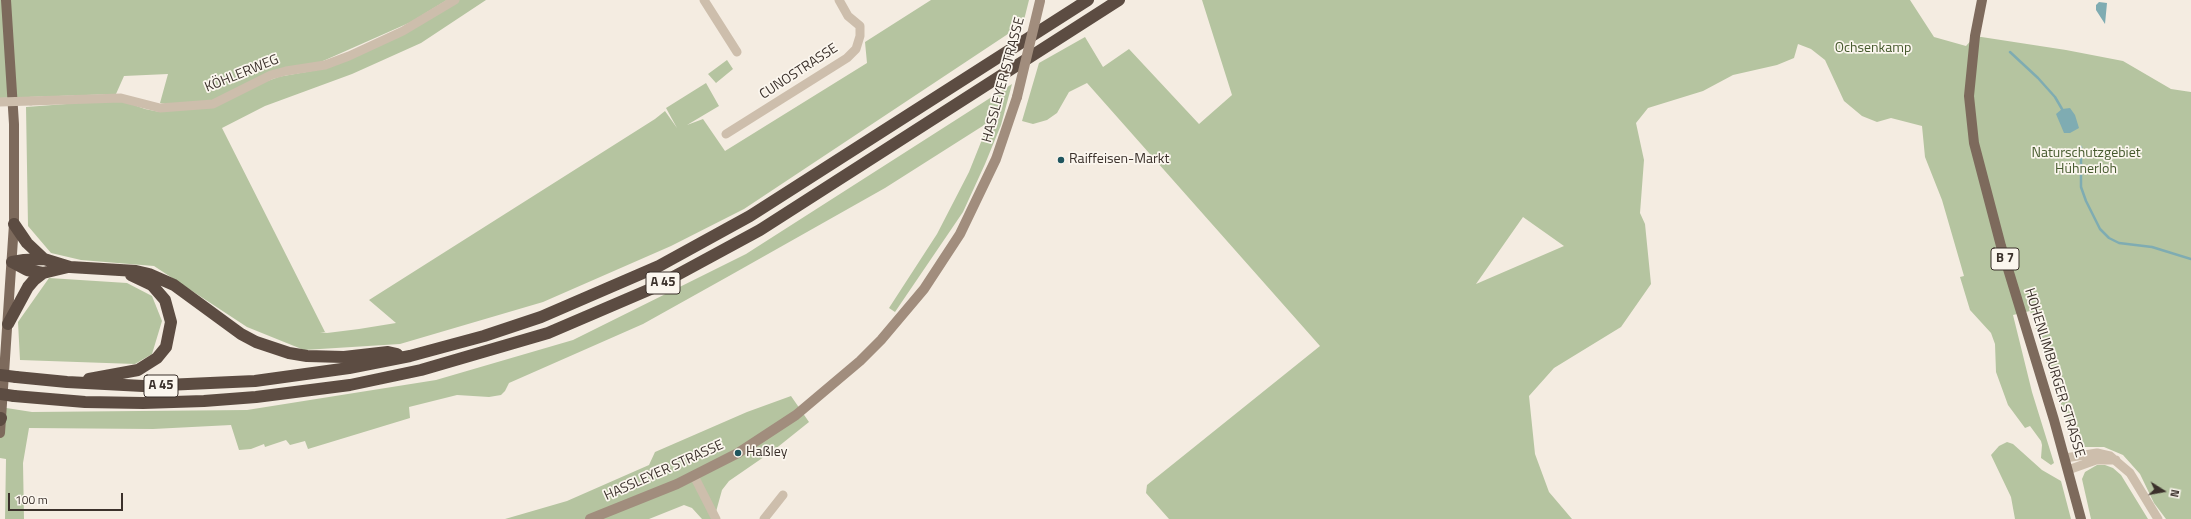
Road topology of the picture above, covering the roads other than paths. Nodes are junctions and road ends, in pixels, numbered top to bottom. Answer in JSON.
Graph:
{"nodes":[{"id":1,"x":6,"y":0,"type":"edge"},
{"id":2,"x":455,"y":0,"type":"edge"},
{"id":3,"x":704,"y":0,"type":"edge"},
{"id":4,"x":839,"y":0,"type":"edge"},
{"id":5,"x":1040,"y":0,"type":"edge"},
{"id":6,"x":1088,"y":0,"type":"edge"},
{"id":7,"x":1119,"y":0,"type":"edge"},
{"id":8,"x":1982,"y":0,"type":"edge"},
{"id":9,"x":737,"y":52,"type":"dead end"},
{"id":10,"x":0,"y":102,"type":"edge"},
{"id":11,"x":726,"y":134,"type":"dead end"},
{"id":12,"x":14,"y":224,"type":"junction"},
{"id":13,"x":44,"y":259,"type":"junction"},
{"id":14,"x":12,"y":262,"type":"junction"},
{"id":15,"x":70,"y":267,"type":"junction"},
{"id":16,"x":121,"y":271,"type":"junction"},
{"id":17,"x":43,"y":273,"type":"junction"},
{"id":18,"x":8,"y":324,"type":"junction"},
{"id":19,"x":410,"y":356,"type":"junction"},
{"id":20,"x":0,"y":375,"type":"edge"},
{"id":21,"x":67,"y":382,"type":"junction"},
{"id":22,"x":0,"y":394,"type":"edge"},
{"id":23,"x":1,"y":419,"type":"edge"},
{"id":24,"x":0,"y":433,"type":"edge"},
{"id":25,"x":2065,"y":458,"type":"junction"},
{"id":26,"x":2116,"y":460,"type":"junction"},
{"id":27,"x":2068,"y":470,"type":"junction"},
{"id":28,"x":694,"y":476,"type":"junction"},
{"id":29,"x":783,"y":495,"type":"dead end"},
{"id":30,"x":590,"y":519,"type":"edge"},
{"id":31,"x":716,"y":519,"type":"edge"},
{"id":32,"x":764,"y":519,"type":"edge"},
{"id":33,"x":2081,"y":519,"type":"edge"},
{"id":34,"x":2158,"y":519,"type":"edge"}],
"edges":[{"from":1,"to":12,"type":"main road"},
{"from":2,"to":10,"type":"street","name":"KÖHLERWEG","bridge":true},
{"from":3,"to":9,"type":"street"},
{"from":4,"to":11,"type":"street","name":"CUNOSTRASSE"},
{"from":5,"to":28,"type":"main road","name":"HASSLEYER STRASSE","bridge":true},
{"from":6,"to":19,"type":"highway","number":"A 45"},
{"from":7,"to":22,"type":"highway","number":"A 45","bridge":true},
{"from":8,"to":25,"type":"main road","name":"HOHENLIMBURGER STRASSE","number":"B 7"},
{"from":12,"to":13,"type":"highway"},
{"from":12,"to":14,"type":"main road"},
{"from":13,"to":14,"type":"highway"},
{"from":13,"to":15,"type":"highway"},
{"from":14,"to":17,"type":"highway"},
{"from":14,"to":18,"type":"main road"},
{"from":15,"to":16,"type":"highway"},
{"from":15,"to":17,"type":"highway"},
{"from":16,"to":19,"type":"highway"},
{"from":16,"to":21,"type":"highway"},
{"from":17,"to":18,"type":"highway"},
{"from":18,"to":23,"type":"main road"},
{"from":19,"to":21,"type":"highway","number":"A 45"},
{"from":20,"to":21,"type":"highway","number":"A 45","bridge":true},
{"from":23,"to":24,"type":"main road"},
{"from":25,"to":26,"type":"street"},
{"from":25,"to":27,"type":"main road","name":"HOHENLIMBURGER STRASSE","number":"B 7"},
{"from":26,"to":27,"type":"street"},
{"from":26,"to":34,"type":"street"},
{"from":27,"to":33,"type":"main road","name":"HOHENLIMBURGER STRASSE","number":"B 7"},
{"from":28,"to":30,"type":"main road","name":"HASSLEYER STRASSE"},
{"from":28,"to":31,"type":"street"},
{"from":29,"to":32,"type":"street"}]}
